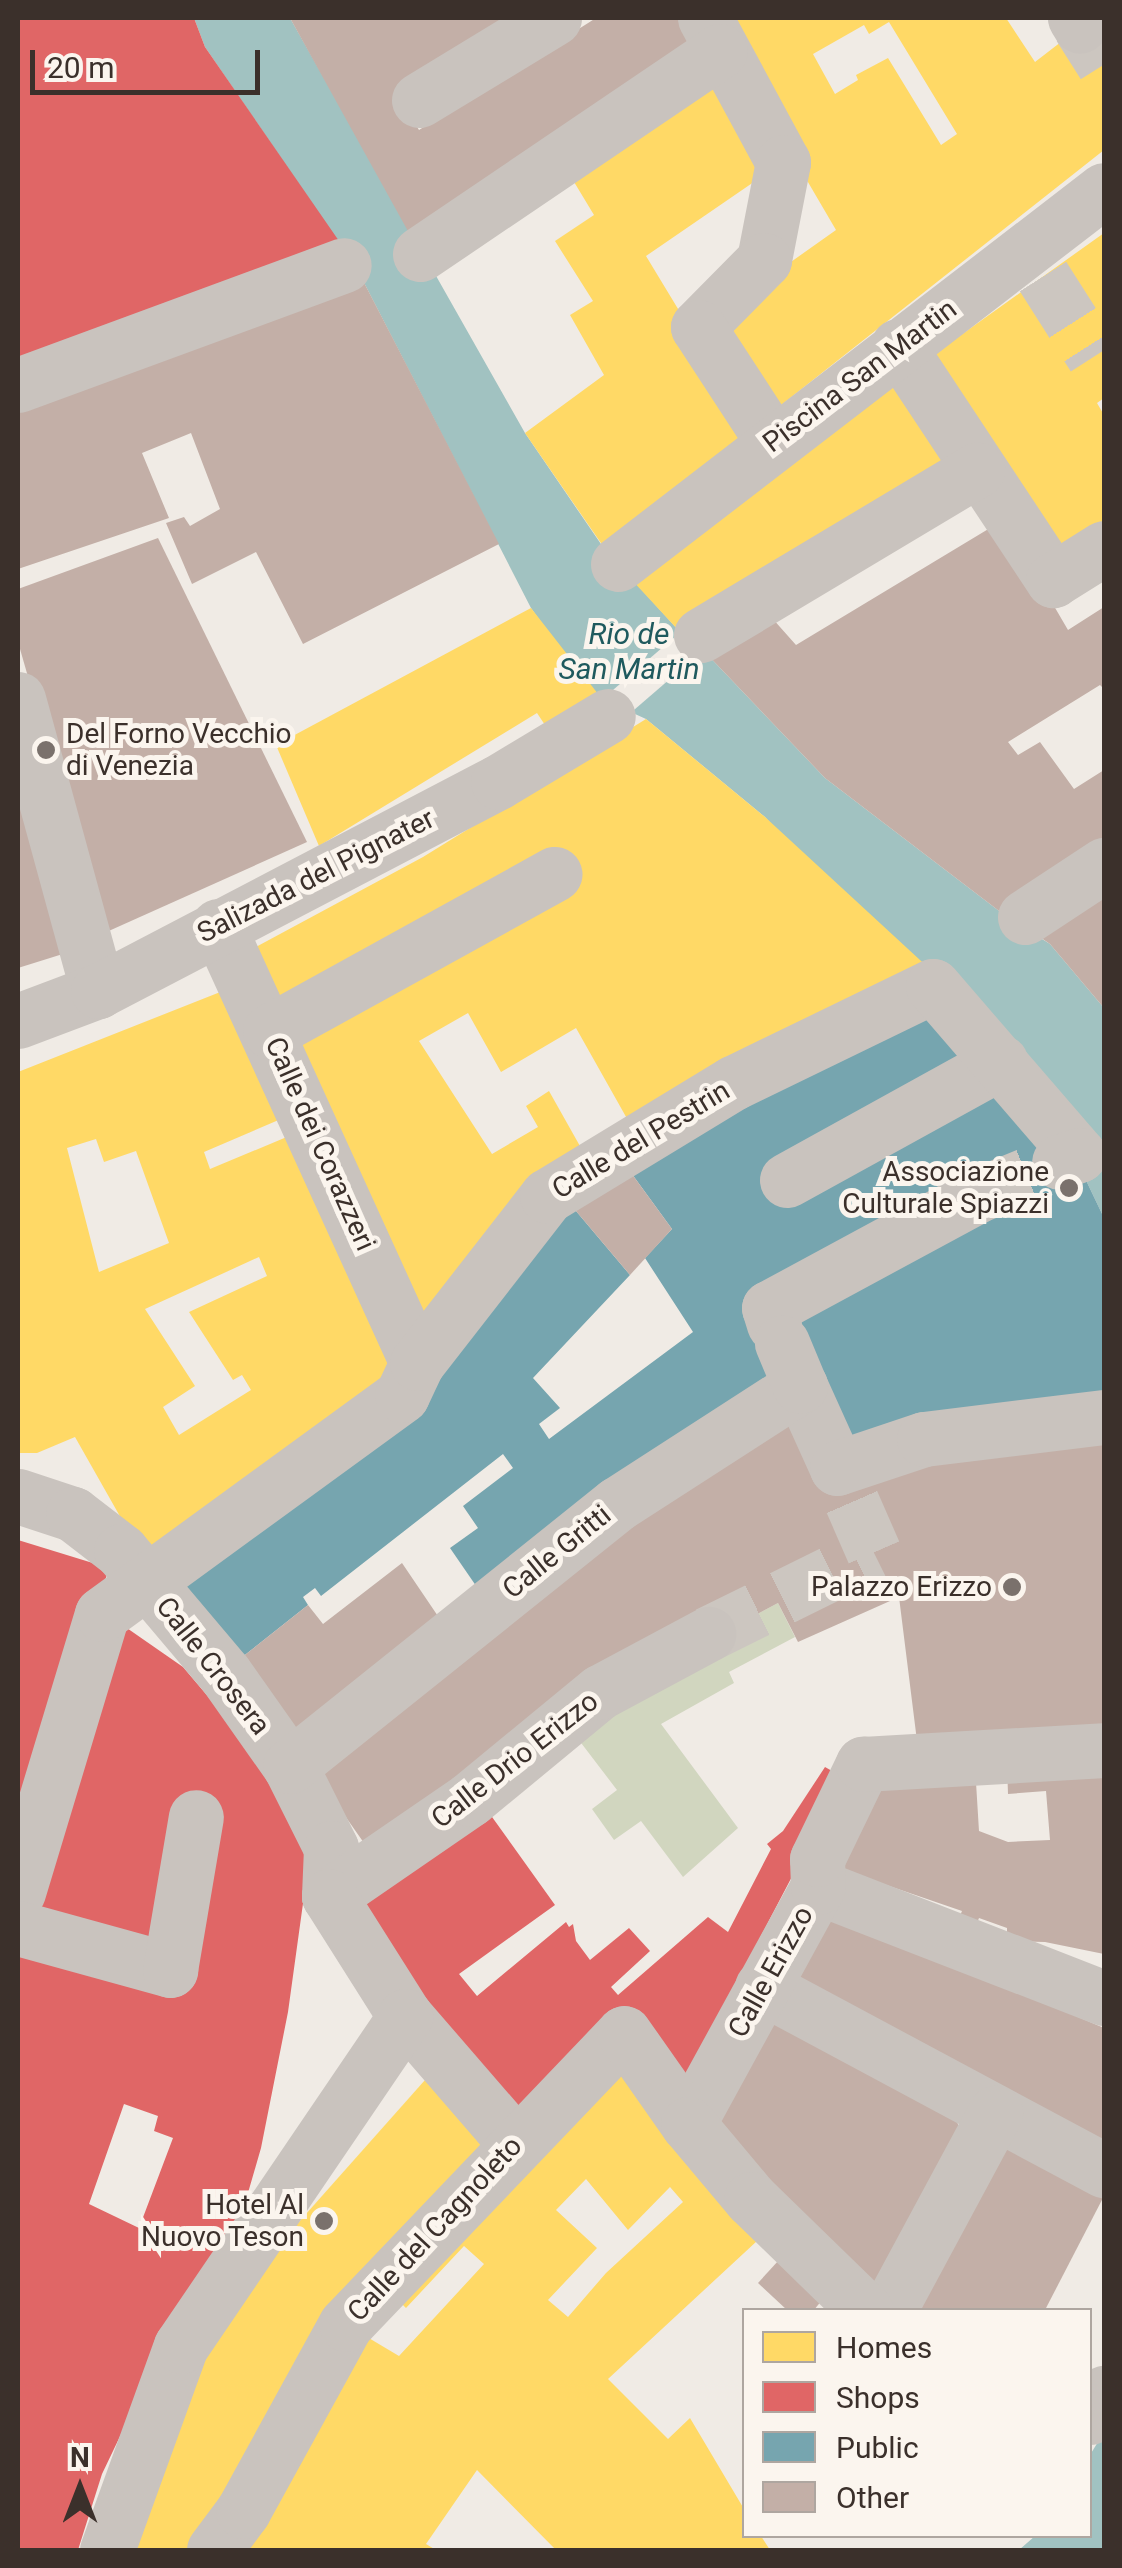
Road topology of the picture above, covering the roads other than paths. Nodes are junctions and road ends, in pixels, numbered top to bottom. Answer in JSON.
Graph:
{"nodes":[{"id":1,"x":554,"y":18,"type":"edge"},
{"id":2,"x":713,"y":34,"type":"edge"},
{"id":3,"x":419,"y":100,"type":"dead end"},
{"id":4,"x":1104,"y":190,"type":"edge"},
{"id":5,"x":420,"y":254,"type":"dead end"},
{"id":6,"x":344,"y":265,"type":"dead end"},
{"id":7,"x":898,"y":346,"type":"junction"},
{"id":8,"x":18,"y":385,"type":"edge"},
{"id":9,"x":774,"y":442,"type":"junction"},
{"id":10,"x":977,"y":470,"type":"junction"},
{"id":11,"x":1104,"y":548,"type":"edge"},
{"id":12,"x":618,"y":564,"type":"dead end"},
{"id":13,"x":702,"y":635,"type":"dead end"},
{"id":14,"x":18,"y":699,"type":"edge"},
{"id":15,"x":608,"y":716,"type":"dead end"},
{"id":16,"x":1104,"y":865,"type":"edge"},
{"id":17,"x":554,"y":874,"type":"dead end"},
{"id":18,"x":1026,"y":917,"type":"dead end"},
{"id":19,"x":218,"y":926,"type":"junction"},
{"id":20,"x":98,"y":991,"type":"junction"},
{"id":21,"x":18,"y":1020,"type":"edge"},
{"id":22,"x":270,"y":1031,"type":"junction"},
{"id":23,"x":1001,"y":1062,"type":"junction"},
{"id":24,"x":1069,"y":1159,"type":"dead end"},
{"id":25,"x":787,"y":1180,"type":"dead end"},
{"id":26,"x":976,"y":1196,"type":"tunnel mouth"},
{"id":27,"x":786,"y":1351,"type":"junction"},
{"id":28,"x":417,"y":1363,"type":"junction"},
{"id":29,"x":1104,"y":1417,"type":"edge"},
{"id":30,"x":18,"y":1496,"type":"edge"},
{"id":31,"x":146,"y":1580,"type":"junction"},
{"id":32,"x":708,"y":1634,"type":"tunnel mouth"},
{"id":33,"x":1104,"y":1750,"type":"edge"},
{"id":34,"x":290,"y":1766,"type":"junction"},
{"id":35,"x":196,"y":1817,"type":"dead end"},
{"id":36,"x":818,"y":1887,"type":"junction"},
{"id":37,"x":18,"y":1892,"type":"edge"},
{"id":38,"x":329,"y":1896,"type":"junction"},
{"id":39,"x":18,"y":1928,"type":"edge"},
{"id":40,"x":762,"y":1987,"type":"junction"},
{"id":41,"x":1104,"y":1998,"type":"edge"},
{"id":42,"x":406,"y":2016,"type":"junction"},
{"id":43,"x":995,"y":2113,"type":"junction"},
{"id":44,"x":688,"y":2124,"type":"junction"},
{"id":45,"x":515,"y":2143,"type":"junction"},
{"id":46,"x":1104,"y":2170,"type":"edge"},
{"id":47,"x":862,"y":2308,"type":"edge"},
{"id":48,"x":890,"y":2308,"type":"edge"},
{"id":49,"x":106,"y":2550,"type":"edge"},
{"id":50,"x":214,"y":2550,"type":"edge"}],
"edges":[{"from":1,"to":3,"type":"street"},
{"from":2,"to":5,"type":"street"},
{"from":2,"to":9,"type":"street"},
{"from":4,"to":7,"type":"street","name":"Piscina San Martin"},
{"from":6,"to":8,"type":"street"},
{"from":7,"to":9,"type":"street","name":"Piscina San Martin"},
{"from":7,"to":10,"type":"street"},
{"from":9,"to":12,"type":"street","name":"Piscina San Martin"},
{"from":10,"to":11,"type":"street"},
{"from":10,"to":13,"type":"street"},
{"from":14,"to":20,"type":"street"},
{"from":15,"to":19,"type":"street","name":"Salizada del Pignater"},
{"from":16,"to":18,"type":"street"},
{"from":17,"to":22,"type":"street"},
{"from":19,"to":20,"type":"street","name":"Salizada del Pignater"},
{"from":19,"to":22,"type":"street","name":"Calle dei Corazzeri"},
{"from":20,"to":21,"type":"street","name":"Salizada del Pignater"},
{"from":22,"to":28,"type":"street","name":"Calle dei Corazzeri"},
{"from":23,"to":24,"type":"street","name":"Calle del Pestrin"},
{"from":23,"to":25,"type":"street"},
{"from":23,"to":28,"type":"street","name":"Calle del Pestrin"},
{"from":26,"to":27,"type":"street","name":"Calle Gritti"},
{"from":27,"to":29,"type":"street"},
{"from":27,"to":34,"type":"street","name":"Calle Gritti"},
{"from":28,"to":31,"type":"street","name":"Calle del Pestrin"},
{"from":30,"to":31,"type":"street","name":"Calle Crosera"},
{"from":31,"to":34,"type":"street","name":"Calle Crosera"},
{"from":31,"to":37,"type":"street","name":"Calle del Pestrin"},
{"from":32,"to":38,"type":"street","name":"Calle Drio Erizzo"},
{"from":33,"to":36,"type":"street","name":"Calle Erizzo"},
{"from":34,"to":38,"type":"street","name":"Calle Crosera"},
{"from":35,"to":39,"type":"street"},
{"from":36,"to":40,"type":"street","name":"Calle Erizzo"},
{"from":36,"to":41,"type":"street"},
{"from":38,"to":42,"type":"street"},
{"from":40,"to":43,"type":"street"},
{"from":40,"to":44,"type":"street","name":"Calle Erizzo"},
{"from":42,"to":45,"type":"street"},
{"from":42,"to":49,"type":"street"},
{"from":43,"to":46,"type":"street"},
{"from":43,"to":48,"type":"street"},
{"from":44,"to":45,"type":"street","name":"Calle del Cagnoleto"},
{"from":44,"to":47,"type":"street"},
{"from":45,"to":50,"type":"street","name":"Calle del Cagnoleto"}]}
